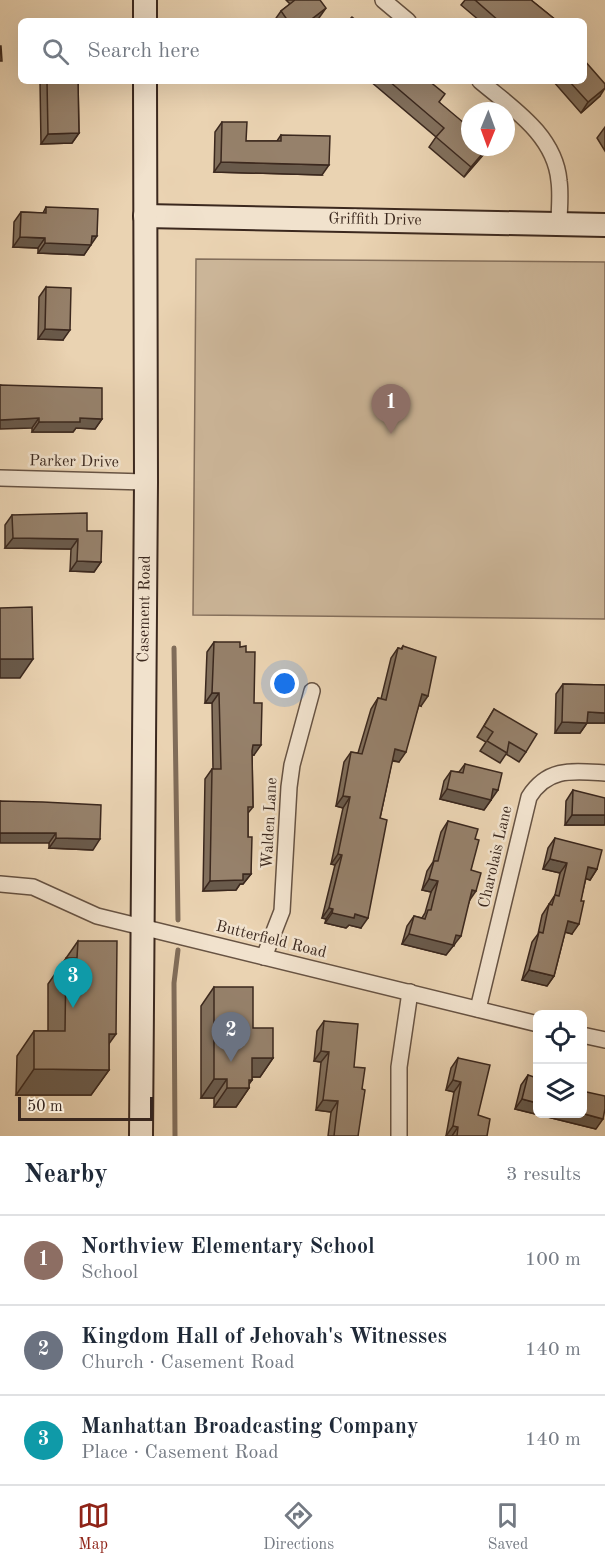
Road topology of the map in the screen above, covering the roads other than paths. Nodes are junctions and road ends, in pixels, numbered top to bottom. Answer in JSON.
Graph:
{"nodes":[{"id":1,"x":145,"y":0,"type":"edge"},
{"id":2,"x":382,"y":0,"type":"edge"},
{"id":3,"x":145,"y":18,"type":"edge"},
{"id":4,"x":404,"y":18,"type":"edge"},
{"id":5,"x":145,"y":84,"type":"edge"},
{"id":6,"x":483,"y":84,"type":"edge"},
{"id":7,"x":146,"y":216,"type":"junction"},
{"id":8,"x":559,"y":224,"type":"junction"},
{"id":9,"x":605,"y":225,"type":"edge"},
{"id":10,"x":0,"y":478,"type":"edge"},
{"id":11,"x":146,"y":482,"type":"junction"},
{"id":12,"x":312,"y":691,"type":"dead end"},
{"id":13,"x":605,"y":773,"type":"edge"},
{"id":14,"x":0,"y":884,"type":"edge"},
{"id":15,"x":141,"y":926,"type":"junction"},
{"id":16,"x":264,"y":957,"type":"junction"},
{"id":17,"x":410,"y":992,"type":"junction"},
{"id":18,"x":478,"y":1009,"type":"junction"},
{"id":19,"x":533,"y":1023,"type":"edge"},
{"id":20,"x":587,"y":1036,"type":"edge"},
{"id":21,"x":605,"y":1040,"type":"edge"},
{"id":22,"x":141,"y":1136,"type":"edge"},
{"id":23,"x":399,"y":1136,"type":"edge"}],
"edges":[{"from":1,"to":3,"type":"street"},
{"from":2,"to":4,"type":"street"},
{"from":5,"to":7,"type":"street","name":"Casement Road"},
{"from":6,"to":8,"type":"street"},
{"from":7,"to":8,"type":"street","name":"Griffith Drive"},
{"from":7,"to":11,"type":"street","name":"Casement Road"},
{"from":8,"to":9,"type":"street","name":"Griffith Drive"},
{"from":10,"to":11,"type":"street","name":"Parker Drive"},
{"from":11,"to":15,"type":"street","name":"Casement Road"},
{"from":12,"to":16,"type":"street","name":"Walden Lane"},
{"from":13,"to":18,"type":"street","name":"Charolais Lane"},
{"from":14,"to":15,"type":"street","name":"Butterfield Road"},
{"from":15,"to":16,"type":"street","name":"Butterfield Road"},
{"from":15,"to":22,"type":"street","name":"Casement Road"},
{"from":16,"to":17,"type":"street","name":"Butterfield Road"},
{"from":17,"to":18,"type":"street","name":"Butterfield Road"},
{"from":17,"to":23,"type":"street"},
{"from":18,"to":19,"type":"street","name":"Butterfield Road"},
{"from":20,"to":21,"type":"street"}]}
